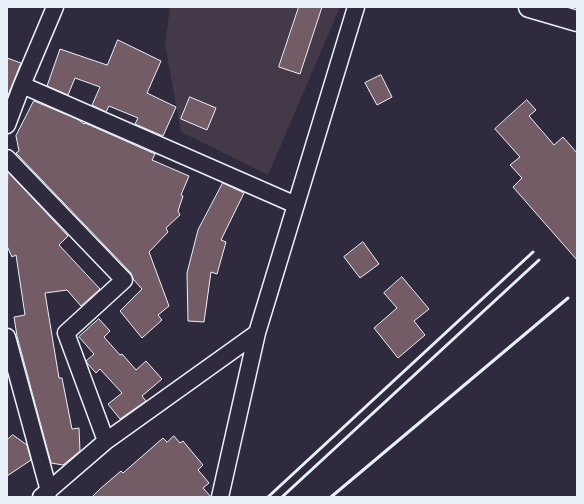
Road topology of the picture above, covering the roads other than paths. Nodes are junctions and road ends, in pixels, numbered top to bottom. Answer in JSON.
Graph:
{"nodes":[{"id":1,"x":55,"y":7,"type":"edge"},
{"id":2,"x":356,"y":7,"type":"edge"},
{"id":3,"x":529,"y":7,"type":"edge"},
{"id":4,"x":577,"y":21,"type":"edge"},
{"id":5,"x":22,"y":84,"type":"junction"},
{"id":6,"x":7,"y":125,"type":"edge"},
{"id":7,"x":7,"y":158,"type":"edge"},
{"id":8,"x":296,"y":205,"type":"junction"},
{"id":9,"x":257,"y":333,"type":"junction"},
{"id":10,"x":7,"y":337,"type":"edge"},
{"id":11,"x":106,"y":441,"type":"junction"},
{"id":12,"x":46,"y":494,"type":"edge"},
{"id":13,"x":220,"y":497,"type":"edge"}],
"edges":[{"from":1,"to":5,"type":"street"},
{"from":2,"to":8,"type":"street"},
{"from":3,"to":4,"type":"main road"},
{"from":5,"to":6,"type":"street"},
{"from":5,"to":8,"type":"street"},
{"from":7,"to":11,"type":"street"},
{"from":8,"to":9,"type":"street"},
{"from":9,"to":11,"type":"street"},
{"from":9,"to":13,"type":"street"},
{"from":10,"to":12,"type":"street"},
{"from":11,"to":12,"type":"street"}]}
